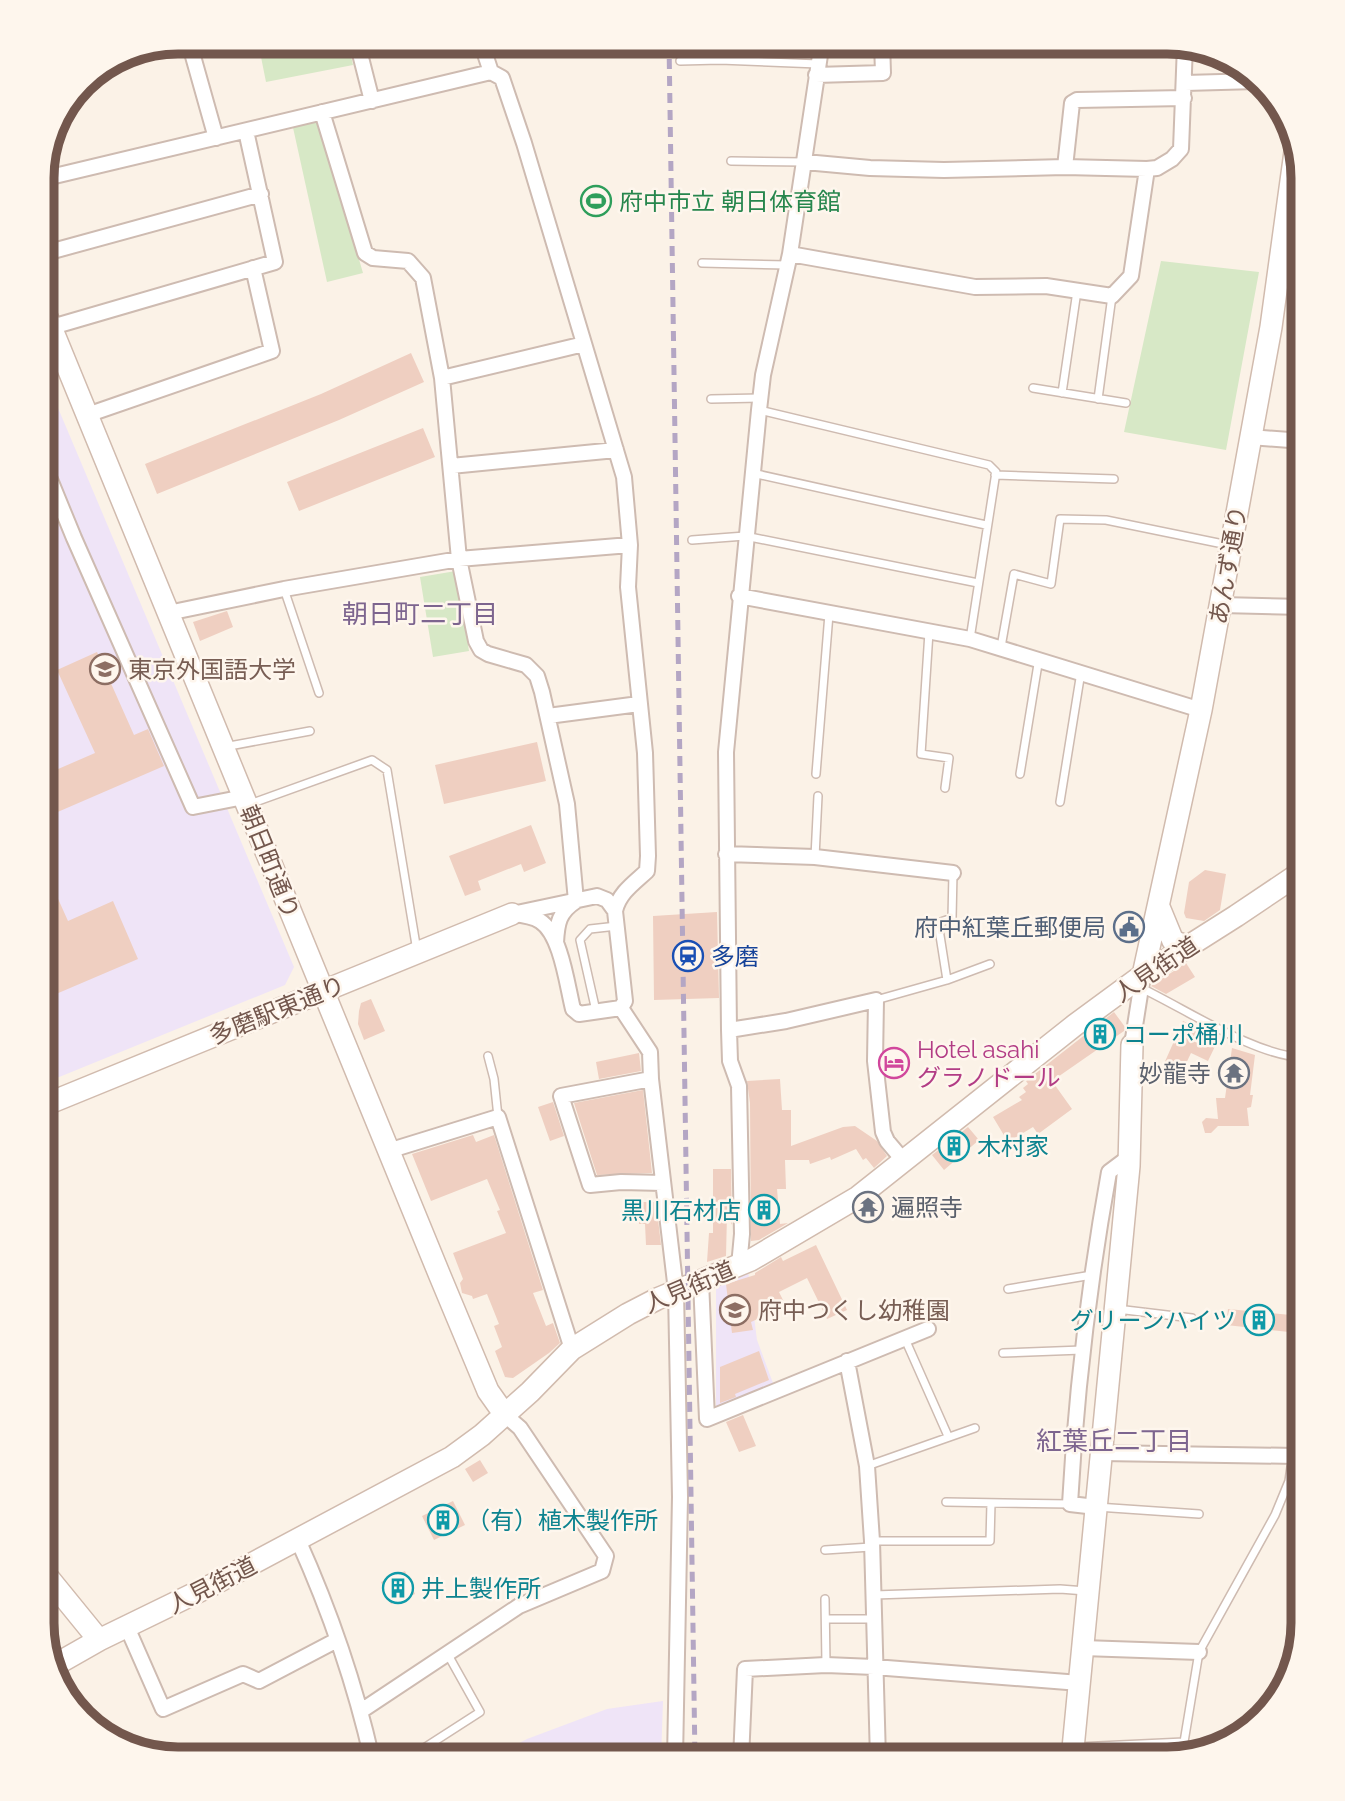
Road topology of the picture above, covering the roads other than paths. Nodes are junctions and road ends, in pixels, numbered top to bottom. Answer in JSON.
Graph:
{"nodes":[{"id":1,"x":193,"y":55,"type":"edge"},
{"id":2,"x":360,"y":55,"type":"edge"},
{"id":3,"x":485,"y":55,"type":"edge"},
{"id":4,"x":720,"y":55,"type":"edge"},
{"id":5,"x":819,"y":55,"type":"edge"},
{"id":6,"x":882,"y":55,"type":"edge"},
{"id":7,"x":1185,"y":56,"type":"edge"},
{"id":8,"x":720,"y":60,"type":"junction"},
{"id":9,"x":680,"y":61,"type":"dead end"},
{"id":10,"x":817,"y":70,"type":"junction"},
{"id":11,"x":491,"y":72,"type":"junction"},
{"id":12,"x":1244,"y":81,"type":"edge"},
{"id":13,"x":1185,"y":83,"type":"junction"},
{"id":14,"x":1184,"y":98,"type":"junction"},
{"id":15,"x":372,"y":101,"type":"junction"},
{"id":16,"x":322,"y":112,"type":"junction"},
{"id":17,"x":246,"y":131,"type":"junction"},
{"id":18,"x":216,"y":138,"type":"junction"},
{"id":19,"x":731,"y":161,"type":"dead end"},
{"id":20,"x":804,"y":162,"type":"junction"},
{"id":21,"x":1065,"y":167,"type":"junction"},
{"id":22,"x":1147,"y":169,"type":"junction"},
{"id":23,"x":55,"y":176,"type":"edge"},
{"id":24,"x":1291,"y":184,"type":"edge"},
{"id":25,"x":261,"y":194,"type":"junction"},
{"id":26,"x":55,"y":250,"type":"edge"},
{"id":27,"x":789,"y":260,"type":"junction"},
{"id":28,"x":702,"y":262,"type":"dead end"},
{"id":29,"x":253,"y":268,"type":"junction"},
{"id":30,"x":1077,"y":291,"type":"junction"},
{"id":31,"x":1112,"y":296,"type":"junction"},
{"id":32,"x":55,"y":326,"type":"edge"},
{"id":33,"x":55,"y":334,"type":"edge"},
{"id":34,"x":584,"y":344,"type":"junction"},
{"id":35,"x":442,"y":378,"type":"junction"},
{"id":36,"x":1033,"y":388,"type":"dead end"},
{"id":37,"x":1062,"y":393,"type":"junction"},
{"id":38,"x":711,"y":399,"type":"dead end"},
{"id":39,"x":1098,"y":399,"type":"junction"},
{"id":40,"x":1126,"y":403,"type":"dead end"},
{"id":41,"x":760,"y":404,"type":"junction"},
{"id":42,"x":87,"y":415,"type":"junction"},
{"id":43,"x":1250,"y":437,"type":"junction"},
{"id":44,"x":1291,"y":440,"type":"edge"},
{"id":45,"x":617,"y":450,"type":"junction"},
{"id":46,"x":451,"y":466,"type":"junction"},
{"id":47,"x":752,"y":473,"type":"junction"},
{"id":48,"x":995,"y":475,"type":"junction"},
{"id":49,"x":1114,"y":479,"type":"dead end"},
{"id":50,"x":55,"y":491,"type":"edge"},
{"id":51,"x":986,"y":525,"type":"junction"},
{"id":52,"x":745,"y":536,"type":"junction"},
{"id":53,"x":692,"y":540,"type":"dead end"},
{"id":54,"x":630,"y":545,"type":"junction"},
{"id":55,"x":1231,"y":545,"type":"junction"},
{"id":56,"x":459,"y":559,"type":"junction"},
{"id":57,"x":978,"y":583,"type":"junction"},
{"id":58,"x":284,"y":589,"type":"junction"},
{"id":59,"x":739,"y":596,"type":"junction"},
{"id":60,"x":1221,"y":605,"type":"junction"},
{"id":61,"x":1291,"y":607,"type":"edge"},
{"id":62,"x":168,"y":613,"type":"junction"},
{"id":63,"x":829,"y":614,"type":"junction"},
{"id":64,"x":929,"y":632,"type":"junction"},
{"id":65,"x":970,"y":639,"type":"junction"},
{"id":66,"x":1001,"y":647,"type":"junction"},
{"id":67,"x":1039,"y":659,"type":"junction"},
{"id":68,"x":1081,"y":672,"type":"junction"},
{"id":69,"x":319,"y":693,"type":"dead end"},
{"id":70,"x":639,"y":704,"type":"junction"},
{"id":71,"x":1201,"y":710,"type":"junction"},
{"id":72,"x":548,"y":716,"type":"junction"},
{"id":73,"x":310,"y":731,"type":"dead end"},
{"id":74,"x":223,"y":747,"type":"junction"},
{"id":75,"x":816,"y":774,"type":"dead end"},
{"id":76,"x":1020,"y":774,"type":"dead end"},
{"id":77,"x":945,"y":788,"type":"dead end"},
{"id":78,"x":818,"y":796,"type":"dead end"},
{"id":79,"x":245,"y":802,"type":"junction"},
{"id":80,"x":1060,"y":802,"type":"dead end"},
{"id":81,"x":726,"y":854,"type":"junction"},
{"id":82,"x":815,"y":856,"type":"junction"},
{"id":83,"x":953,"y":873,"type":"joint"},
{"id":84,"x":1291,"y":879,"type":"edge"},
{"id":85,"x":634,"y":883,"type":"junction"},
{"id":86,"x":597,"y":897,"type":"junction"},
{"id":87,"x":576,"y":901,"type":"junction"},
{"id":88,"x":1159,"y":907,"type":"junction"},
{"id":89,"x":512,"y":914,"type":"junction"},
{"id":90,"x":616,"y":918,"type":"junction"},
{"id":91,"x":556,"y":943,"type":"junction"},
{"id":92,"x":1188,"y":947,"type":"junction"},
{"id":93,"x":417,"y":953,"type":"junction"},
{"id":94,"x":990,"y":964,"type":"dead end"},
{"id":95,"x":947,"y":980,"type":"junction"},
{"id":96,"x":1141,"y":981,"type":"junction"},
{"id":97,"x":323,"y":991,"type":"junction"},
{"id":98,"x":876,"y":1000,"type":"junction"},
{"id":99,"x":621,"y":1008,"type":"junction"},
{"id":100,"x":596,"y":1011,"type":"junction"},
{"id":101,"x":729,"y":1030,"type":"junction"},
{"id":102,"x":1132,"y":1045,"type":"joint"},
{"id":103,"x":488,"y":1056,"type":"dead end"},
{"id":104,"x":1291,"y":1056,"type":"edge"},
{"id":105,"x":651,"y":1079,"type":"junction"},
{"id":106,"x":54,"y":1101,"type":"edge"},
{"id":107,"x":498,"y":1117,"type":"junction"},
{"id":108,"x":388,"y":1151,"type":"junction"},
{"id":109,"x":1129,"y":1157,"type":"junction"},
{"id":110,"x":903,"y":1160,"type":"junction"},
{"id":111,"x":663,"y":1183,"type":"junction"},
{"id":112,"x":739,"y":1266,"type":"junction"},
{"id":113,"x":1092,"y":1275,"type":"junction"},
{"id":114,"x":701,"y":1281,"type":"junction"},
{"id":115,"x":1008,"y":1289,"type":"dead end"},
{"id":116,"x":676,"y":1291,"type":"junction"},
{"id":117,"x":1116,"y":1309,"type":"junction"},
{"id":118,"x":1192,"y":1318,"type":"dead end"},
{"id":119,"x":928,"y":1329,"type":"dead end"},
{"id":120,"x":905,"y":1339,"type":"junction"},
{"id":121,"x":572,"y":1349,"type":"junction"},
{"id":122,"x":1082,"y":1350,"type":"junction"},
{"id":123,"x":1003,"y":1353,"type":"dead end"},
{"id":124,"x":847,"y":1361,"type":"junction"},
{"id":125,"x":505,"y":1415,"type":"junction"},
{"id":126,"x":975,"y":1428,"type":"dead end"},
{"id":127,"x":948,"y":1436,"type":"junction"},
{"id":128,"x":1101,"y":1453,"type":"junction"},
{"id":129,"x":1291,"y":1455,"type":"edge"},
{"id":130,"x":867,"y":1466,"type":"junction"},
{"id":131,"x":1291,"y":1470,"type":"edge"},
{"id":132,"x":946,"y":1502,"type":"dead end"},
{"id":133,"x":991,"y":1503,"type":"junction"},
{"id":134,"x":1070,"y":1504,"type":"junction"},
{"id":135,"x":1096,"y":1507,"type":"junction"},
{"id":136,"x":1199,"y":1514,"type":"dead end"},
{"id":137,"x":298,"y":1540,"type":"junction"},
{"id":138,"x":872,"y":1544,"type":"junction"},
{"id":139,"x":825,"y":1550,"type":"dead end"},
{"id":140,"x":54,"y":1585,"type":"edge"},
{"id":141,"x":1088,"y":1592,"type":"junction"},
{"id":142,"x":874,"y":1595,"type":"junction"},
{"id":143,"x":825,"y":1599,"type":"dead end"},
{"id":144,"x":826,"y":1619,"type":"junction"},
{"id":145,"x":874,"y":1619,"type":"junction"},
{"id":146,"x":127,"y":1628,"type":"junction"},
{"id":147,"x":99,"y":1640,"type":"junction"},
{"id":148,"x":337,"y":1640,"type":"junction"},
{"id":149,"x":1083,"y":1648,"type":"junction"},
{"id":150,"x":1199,"y":1652,"type":"junction"},
{"id":151,"x":447,"y":1653,"type":"junction"},
{"id":152,"x":61,"y":1662,"type":"edge"},
{"id":153,"x":826,"y":1665,"type":"junction"},
{"id":154,"x":874,"y":1667,"type":"junction"},
{"id":155,"x":1080,"y":1683,"type":"junction"},
{"id":156,"x":361,"y":1711,"type":"junction"},
{"id":157,"x":369,"y":1747,"type":"edge"},
{"id":158,"x":426,"y":1747,"type":"edge"},
{"id":159,"x":675,"y":1747,"type":"edge"},
{"id":160,"x":742,"y":1747,"type":"edge"},
{"id":161,"x":877,"y":1747,"type":"edge"},
{"id":162,"x":1073,"y":1747,"type":"edge"},
{"id":163,"x":1133,"y":1747,"type":"edge"}],
"edges":[{"from":1,"to":18,"type":"street"},
{"from":2,"to":15,"type":"street"},
{"from":3,"to":11,"type":"street"},
{"from":4,"to":8,"type":"lane"},
{"from":5,"to":10,"type":"street"},
{"from":6,"to":10,"type":"street"},
{"from":7,"to":13,"type":"street"},
{"from":8,"to":9,"type":"lane"},
{"from":8,"to":10,"type":"lane"},
{"from":10,"to":20,"type":"street"},
{"from":11,"to":15,"type":"street"},
{"from":11,"to":34,"type":"street"},
{"from":12,"to":13,"type":"street"},
{"from":13,"to":14,"type":"street"},
{"from":14,"to":21,"type":"street"},
{"from":14,"to":22,"type":"street"},
{"from":15,"to":16,"type":"street"},
{"from":16,"to":17,"type":"street"},
{"from":16,"to":35,"type":"street"},
{"from":17,"to":18,"type":"street"},
{"from":17,"to":25,"type":"street"},
{"from":18,"to":23,"type":"street"},
{"from":19,"to":20,"type":"lane"},
{"from":20,"to":21,"type":"street"},
{"from":20,"to":27,"type":"street"},
{"from":21,"to":22,"type":"street"},
{"from":22,"to":31,"type":"street"},
{"from":24,"to":43,"type":"street","name":"あんず通り"},
{"from":25,"to":26,"type":"street"},
{"from":25,"to":29,"type":"street"},
{"from":27,"to":28,"type":"lane"},
{"from":27,"to":30,"type":"street"},
{"from":27,"to":41,"type":"street"},
{"from":29,"to":32,"type":"street"},
{"from":29,"to":42,"type":"street"},
{"from":30,"to":31,"type":"street"},
{"from":30,"to":37,"type":"lane"},
{"from":31,"to":39,"type":"lane"},
{"from":33,"to":42,"type":"street","name":"朝日町通り"},
{"from":34,"to":35,"type":"street"},
{"from":34,"to":45,"type":"street"},
{"from":35,"to":46,"type":"street"},
{"from":36,"to":37,"type":"lane"},
{"from":37,"to":39,"type":"lane"},
{"from":38,"to":41,"type":"lane"},
{"from":39,"to":40,"type":"lane"},
{"from":41,"to":47,"type":"street"},
{"from":41,"to":48,"type":"lane"},
{"from":42,"to":62,"type":"street","name":"朝日町通り"},
{"from":43,"to":44,"type":"street"},
{"from":43,"to":55,"type":"street","name":"あんず通り"},
{"from":45,"to":46,"type":"street"},
{"from":45,"to":54,"type":"street"},
{"from":46,"to":56,"type":"street"},
{"from":47,"to":51,"type":"lane"},
{"from":47,"to":52,"type":"street"},
{"from":48,"to":49,"type":"lane"},
{"from":48,"to":51,"type":"lane"},
{"from":50,"to":79,"type":"street"},
{"from":51,"to":57,"type":"lane"},
{"from":52,"to":53,"type":"lane"},
{"from":52,"to":57,"type":"lane"},
{"from":52,"to":59,"type":"street"},
{"from":54,"to":56,"type":"street"},
{"from":54,"to":70,"type":"street"},
{"from":55,"to":60,"type":"street","name":"あんず通り"},
{"from":55,"to":66,"type":"lane"},
{"from":56,"to":58,"type":"street"},
{"from":56,"to":72,"type":"street"},
{"from":57,"to":65,"type":"lane"},
{"from":58,"to":62,"type":"street"},
{"from":58,"to":69,"type":"lane"},
{"from":59,"to":63,"type":"street"},
{"from":59,"to":81,"type":"street"},
{"from":60,"to":61,"type":"street"},
{"from":60,"to":71,"type":"street","name":"あんず通り"},
{"from":62,"to":74,"type":"street","name":"朝日町通り"},
{"from":63,"to":64,"type":"street"},
{"from":63,"to":75,"type":"lane"},
{"from":64,"to":65,"type":"street"},
{"from":64,"to":77,"type":"lane"},
{"from":65,"to":66,"type":"street"},
{"from":66,"to":67,"type":"street"},
{"from":67,"to":68,"type":"street"},
{"from":67,"to":76,"type":"lane"},
{"from":68,"to":71,"type":"street"},
{"from":68,"to":80,"type":"lane"},
{"from":70,"to":72,"type":"street"},
{"from":70,"to":85,"type":"street"},
{"from":71,"to":88,"type":"street","name":"あんず通り"},
{"from":72,"to":87,"type":"street"},
{"from":73,"to":74,"type":"lane"},
{"from":74,"to":79,"type":"street","name":"朝日町通り"},
{"from":78,"to":82,"type":"lane"},
{"from":79,"to":93,"type":"lane"},
{"from":79,"to":97,"type":"street","name":"朝日町通り"},
{"from":81,"to":82,"type":"street"},
{"from":81,"to":101,"type":"street"},
{"from":82,"to":83,"type":"street"},
{"from":83,"to":95,"type":"lane"},
{"from":84,"to":92,"type":"street","name":"人見街道"},
{"from":85,"to":86,"type":"street"},
{"from":85,"to":90,"type":"street"},
{"from":86,"to":87,"type":"street"},
{"from":86,"to":90,"type":"street"},
{"from":87,"to":89,"type":"street"},
{"from":87,"to":91,"type":"street"},
{"from":88,"to":92,"type":"street"},
{"from":88,"to":96,"type":"street","name":"あんず通り"},
{"from":89,"to":91,"type":"street"},
{"from":89,"to":93,"type":"street","name":"多磨駅東通り"},
{"from":90,"to":99,"type":"street"},
{"from":90,"to":100,"type":"lane"},
{"from":91,"to":100,"type":"street"},
{"from":92,"to":96,"type":"street","name":"人見街道"},
{"from":93,"to":97,"type":"street","name":"多磨駅東通り"},
{"from":94,"to":95,"type":"lane"},
{"from":95,"to":98,"type":"lane"},
{"from":96,"to":102,"type":"street"},
{"from":96,"to":104,"type":"lane"},
{"from":96,"to":110,"type":"street","name":"人見街道"},
{"from":97,"to":106,"type":"street","name":"多磨駅東通り"},
{"from":97,"to":108,"type":"street","name":"朝日町通り"},
{"from":98,"to":101,"type":"street"},
{"from":98,"to":110,"type":"street"},
{"from":99,"to":100,"type":"street"},
{"from":99,"to":105,"type":"street"},
{"from":101,"to":112,"type":"street"},
{"from":102,"to":109,"type":"street"},
{"from":103,"to":107,"type":"lane"},
{"from":105,"to":111,"type":"street"},
{"from":105,"to":111,"type":"street"},
{"from":107,"to":108,"type":"street"},
{"from":107,"to":121,"type":"street"},
{"from":108,"to":125,"type":"street","name":"朝日町通り"},
{"from":109,"to":113,"type":"street"},
{"from":109,"to":117,"type":"street"},
{"from":110,"to":112,"type":"street","name":"人見街道"},
{"from":111,"to":116,"type":"street"},
{"from":112,"to":114,"type":"street","name":"人見街道"},
{"from":113,"to":115,"type":"lane"},
{"from":113,"to":122,"type":"street"},
{"from":114,"to":116,"type":"street","name":"人見街道"},
{"from":114,"to":124,"type":"street"},
{"from":116,"to":121,"type":"street","name":"人見街道"},
{"from":116,"to":159,"type":"street"},
{"from":117,"to":118,"type":"lane"},
{"from":117,"to":128,"type":"street"},
{"from":119,"to":120,"type":"street"},
{"from":120,"to":124,"type":"street"},
{"from":120,"to":127,"type":"lane"},
{"from":121,"to":125,"type":"street","name":"人見街道"},
{"from":122,"to":123,"type":"lane"},
{"from":122,"to":134,"type":"street"},
{"from":124,"to":130,"type":"street"},
{"from":125,"to":137,"type":"street","name":"人見街道"},
{"from":125,"to":151,"type":"street"},
{"from":126,"to":127,"type":"lane"},
{"from":127,"to":130,"type":"lane"},
{"from":128,"to":129,"type":"street"},
{"from":128,"to":135,"type":"street"},
{"from":130,"to":138,"type":"street"},
{"from":131,"to":150,"type":"lane"},
{"from":132,"to":133,"type":"lane"},
{"from":133,"to":134,"type":"lane"},
{"from":133,"to":138,"type":"lane"},
{"from":134,"to":135,"type":"street"},
{"from":135,"to":136,"type":"lane"},
{"from":135,"to":141,"type":"street"},
{"from":137,"to":146,"type":"street","name":"人見街道"},
{"from":137,"to":148,"type":"street"},
{"from":138,"to":139,"type":"lane"},
{"from":138,"to":142,"type":"street"},
{"from":140,"to":147,"type":"street"},
{"from":141,"to":142,"type":"lane"},
{"from":141,"to":149,"type":"street"},
{"from":142,"to":145,"type":"street"},
{"from":143,"to":144,"type":"lane"},
{"from":144,"to":145,"type":"lane"},
{"from":144,"to":153,"type":"lane"},
{"from":145,"to":154,"type":"street"},
{"from":146,"to":147,"type":"street","name":"人見街道"},
{"from":146,"to":148,"type":"street"},
{"from":147,"to":152,"type":"street","name":"人見街道"},
{"from":148,"to":156,"type":"street"},
{"from":149,"to":150,"type":"street"},
{"from":149,"to":155,"type":"street"},
{"from":150,"to":163,"type":"lane"},
{"from":151,"to":156,"type":"street"},
{"from":151,"to":158,"type":"lane"},
{"from":153,"to":154,"type":"street"},
{"from":153,"to":160,"type":"street"},
{"from":154,"to":155,"type":"street"},
{"from":154,"to":161,"type":"street"},
{"from":155,"to":162,"type":"street"},
{"from":156,"to":157,"type":"street"}]}
